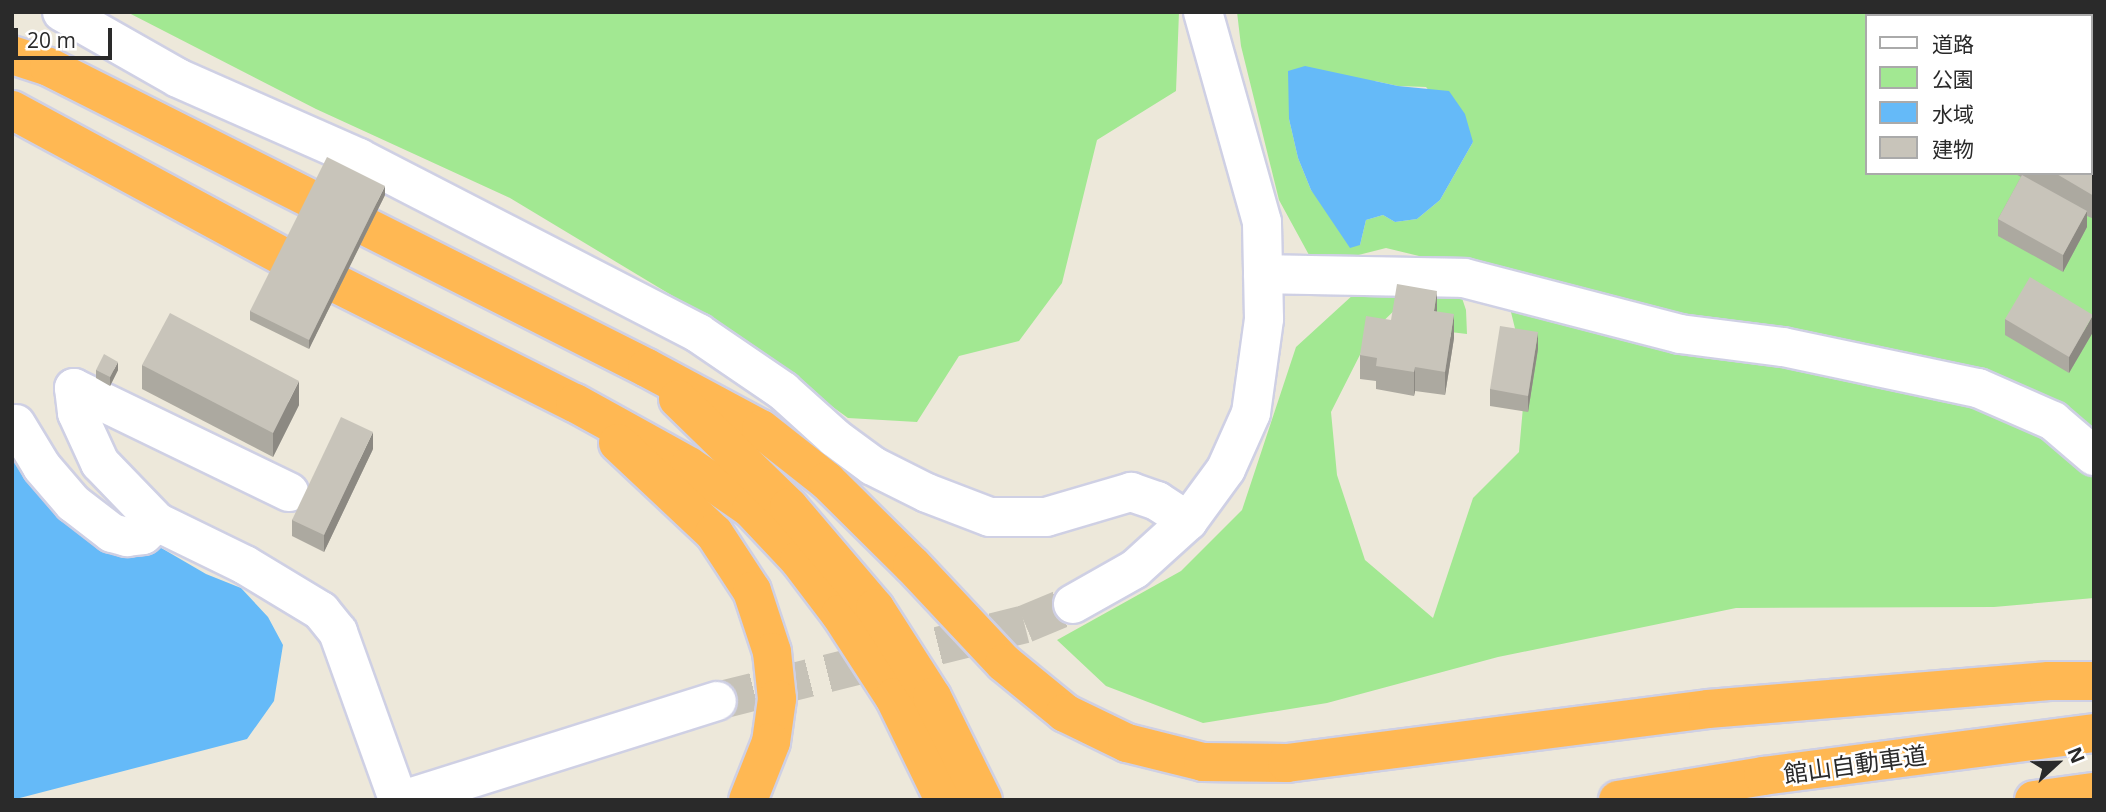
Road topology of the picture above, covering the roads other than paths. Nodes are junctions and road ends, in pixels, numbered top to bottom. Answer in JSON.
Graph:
{"nodes":[{"id":1,"x":62,"y":12,"type":"edge"},
{"id":2,"x":1203,"y":12,"type":"edge"},
{"id":3,"x":12,"y":55,"type":"edge"},
{"id":4,"x":12,"y":110,"type":"edge"},
{"id":5,"x":1263,"y":274,"type":"junction"},
{"id":6,"x":647,"y":368,"type":"junction"},
{"id":7,"x":575,"y":403,"type":"junction"},
{"id":8,"x":16,"y":424,"type":"dead end"},
{"id":9,"x":2094,"y":456,"type":"edge"},
{"id":10,"x":289,"y":492,"type":"dead end"},
{"id":11,"x":1188,"y":521,"type":"junction"},
{"id":12,"x":157,"y":522,"type":"junction"},
{"id":13,"x":1073,"y":604,"type":"tunnel mouth"},
{"id":14,"x":2094,"y":681,"type":"edge"},
{"id":15,"x":717,"y":701,"type":"tunnel mouth"},
{"id":16,"x":2094,"y":733,"type":"edge"},
{"id":17,"x":2094,"y":792,"type":"edge"},
{"id":18,"x":400,"y":800,"type":"edge"},
{"id":19,"x":748,"y":800,"type":"edge"},
{"id":20,"x":944,"y":800,"type":"edge"},
{"id":21,"x":983,"y":800,"type":"edge"},
{"id":22,"x":1618,"y":800,"type":"edge"},
{"id":23,"x":2034,"y":800,"type":"edge"}],
"edges":[{"from":1,"to":11,"type":"street"},
{"from":2,"to":5,"type":"street"},
{"from":3,"to":6,"type":"highway"},
{"from":4,"to":7,"type":"highway"},
{"from":5,"to":9,"type":"street"},
{"from":5,"to":11,"type":"street"},
{"from":6,"to":14,"type":"highway"},
{"from":6,"to":21,"type":"highway"},
{"from":7,"to":19,"type":"highway"},
{"from":7,"to":20,"type":"highway"},
{"from":8,"to":12,"type":"street"},
{"from":10,"to":12,"type":"street"},
{"from":11,"to":13,"type":"street"},
{"from":12,"to":18,"type":"street"},
{"from":15,"to":18,"type":"street"},
{"from":16,"to":22,"type":"highway","name":"館山自動車道"},
{"from":17,"to":23,"type":"highway"}]}
